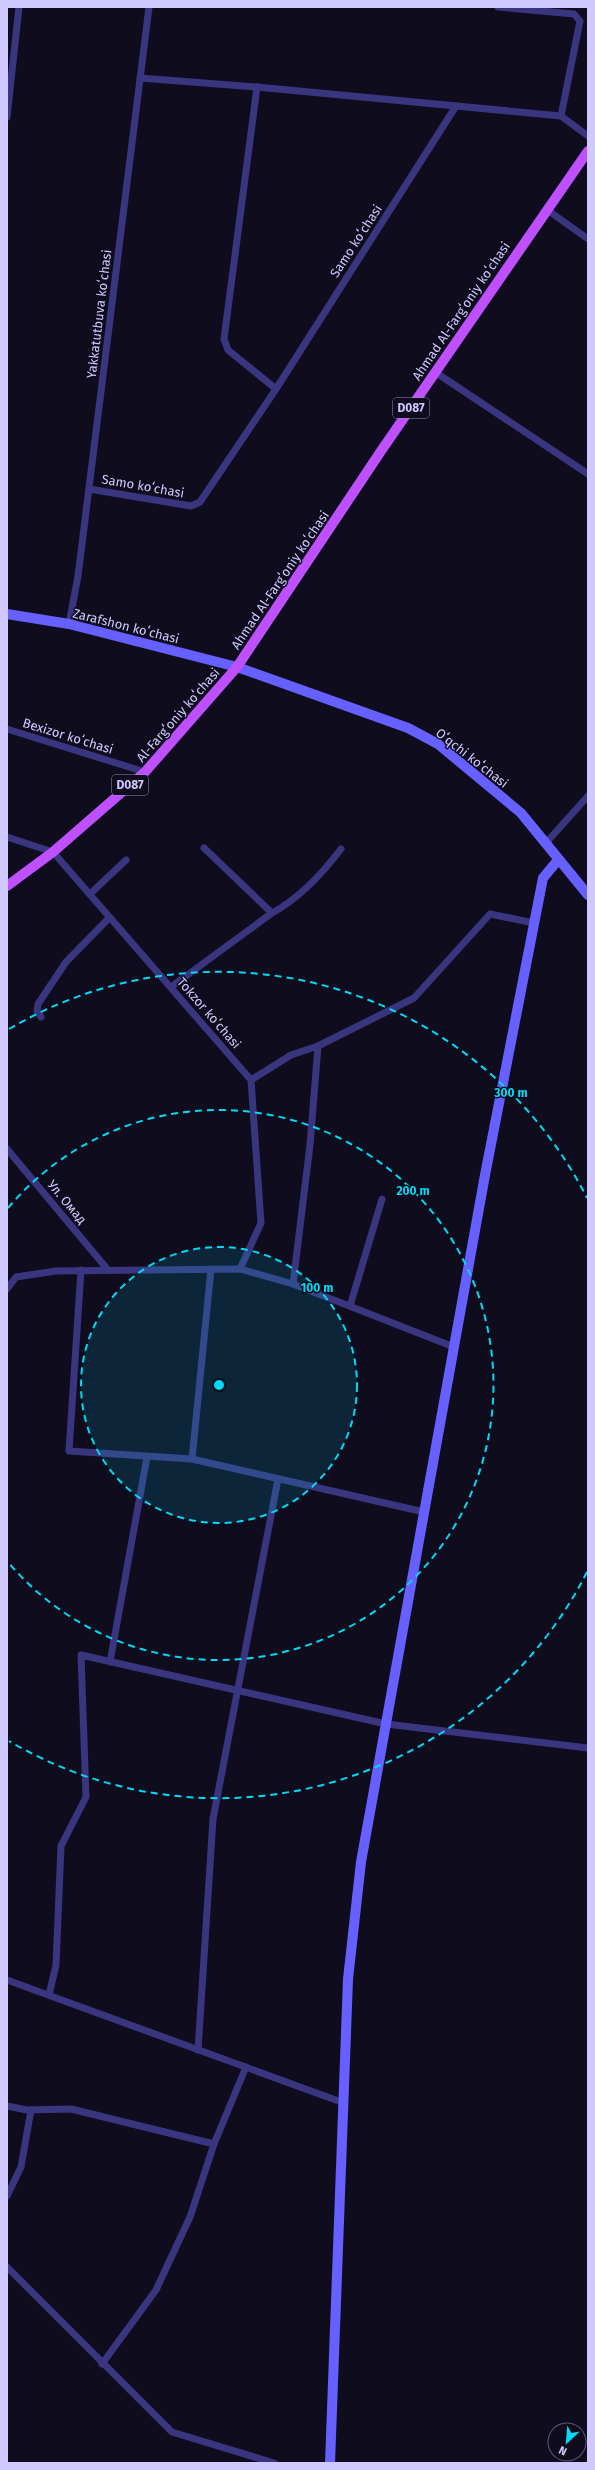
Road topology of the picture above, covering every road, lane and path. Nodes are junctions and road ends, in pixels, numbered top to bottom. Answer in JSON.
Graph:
{"nodes":[{"id":1,"x":19,"y":7,"type":"edge"},
{"id":2,"x":149,"y":7,"type":"edge"},
{"id":3,"x":498,"y":7,"type":"edge"},
{"id":4,"x":588,"y":19,"type":"edge"},
{"id":5,"x":580,"y":21,"type":"junction"},
{"id":6,"x":140,"y":78,"type":"junction"},
{"id":7,"x":257,"y":87,"type":"junction"},
{"id":8,"x":456,"y":106,"type":"junction"},
{"id":9,"x":561,"y":116,"type":"junction"},
{"id":10,"x":7,"y":117,"type":"edge"},
{"id":11,"x":588,"y":136,"type":"edge"},
{"id":12,"x":588,"y":151,"type":"edge"},
{"id":13,"x":546,"y":210,"type":"junction"},
{"id":14,"x":588,"y":239,"type":"edge"},
{"id":15,"x":435,"y":372,"type":"junction"},
{"id":16,"x":276,"y":389,"type":"junction"},
{"id":17,"x":588,"y":474,"type":"edge"},
{"id":18,"x":89,"y":489,"type":"junction"},
{"id":19,"x":7,"y":614,"type":"edge"},
{"id":20,"x":70,"y":624,"type":"junction"},
{"id":21,"x":238,"y":667,"type":"junction"},
{"id":22,"x":7,"y":729,"type":"edge"},
{"id":23,"x":145,"y":772,"type":"junction"},
{"id":24,"x":588,"y":796,"type":"edge"},
{"id":25,"x":7,"y":837,"type":"edge"},
{"id":26,"x":545,"y":844,"type":"junction"},
{"id":27,"x":204,"y":848,"type":"dead end"},
{"id":28,"x":341,"y":849,"type":"dead end"},
{"id":29,"x":53,"y":852,"type":"junction"},
{"id":30,"x":126,"y":860,"type":"dead end"},
{"id":31,"x":558,"y":860,"type":"junction"},
{"id":32,"x":7,"y":886,"type":"edge"},
{"id":33,"x":90,"y":894,"type":"junction"},
{"id":34,"x":588,"y":895,"type":"edge"},
{"id":35,"x":272,"y":913,"type":"junction"},
{"id":36,"x":109,"y":918,"type":"junction"},
{"id":37,"x":534,"y":922,"type":"junction"},
{"id":38,"x":170,"y":987,"type":"junction"},
{"id":39,"x":41,"y":1017,"type":"dead end"},
{"id":40,"x":318,"y":1046,"type":"junction"},
{"id":41,"x":251,"y":1080,"type":"junction"},
{"id":42,"x":7,"y":1149,"type":"edge"},
{"id":43,"x":382,"y":1199,"type":"dead end"},
{"id":44,"x":211,"y":1269,"type":"junction"},
{"id":45,"x":240,"y":1269,"type":"junction"},
{"id":46,"x":81,"y":1270,"type":"junction"},
{"id":47,"x":108,"y":1270,"type":"junction"},
{"id":48,"x":293,"y":1284,"type":"junction"},
{"id":49,"x":7,"y":1289,"type":"edge"},
{"id":50,"x":350,"y":1306,"type":"junction"},
{"id":51,"x":454,"y":1347,"type":"junction"},
{"id":52,"x":147,"y":1457,"type":"junction"},
{"id":53,"x":192,"y":1459,"type":"junction"},
{"id":54,"x":278,"y":1479,"type":"junction"},
{"id":55,"x":424,"y":1512,"type":"junction"},
{"id":56,"x":110,"y":1662,"type":"junction"},
{"id":57,"x":237,"y":1691,"type":"junction"},
{"id":58,"x":386,"y":1724,"type":"junction"},
{"id":59,"x":588,"y":1748,"type":"edge"},
{"id":60,"x":7,"y":1980,"type":"edge"},
{"id":61,"x":49,"y":1995,"type":"junction"},
{"id":62,"x":198,"y":2050,"type":"junction"},
{"id":63,"x":246,"y":2067,"type":"junction"},
{"id":64,"x":344,"y":2103,"type":"junction"},
{"id":65,"x":7,"y":2106,"type":"edge"},
{"id":66,"x":31,"y":2110,"type":"junction"},
{"id":67,"x":214,"y":2144,"type":"junction"},
{"id":68,"x":7,"y":2196,"type":"edge"},
{"id":69,"x":7,"y":2267,"type":"edge"},
{"id":70,"x":102,"y":2364,"type":"junction"},
{"id":71,"x":274,"y":2463,"type":"edge"},
{"id":72,"x":330,"y":2463,"type":"edge"}],
"edges":[{"from":1,"to":10,"type":"street"},
{"from":2,"to":6,"type":"street","name":"Yakkatutbuva koʻchasi"},
{"from":3,"to":5,"type":"street"},
{"from":4,"to":5,"type":"street"},
{"from":5,"to":9,"type":"street"},
{"from":6,"to":7,"type":"street"},
{"from":6,"to":18,"type":"street","name":"Yakkatutbuva koʻchasi"},
{"from":7,"to":8,"type":"street"},
{"from":7,"to":16,"type":"street"},
{"from":8,"to":9,"type":"street"},
{"from":8,"to":16,"type":"street","name":"Samo koʻchasi"},
{"from":9,"to":11,"type":"street"},
{"from":12,"to":13,"type":"main road","name":"Ahmad Al-Fargʻoniy koʻchasi","number":"D087"},
{"from":13,"to":14,"type":"street"},
{"from":13,"to":15,"type":"main road","name":"Ahmad Al-Fargʻoniy koʻchasi","number":"D087"},
{"from":15,"to":17,"type":"street"},
{"from":15,"to":21,"type":"main road","name":"Ahmad Al-Fargʻoniy koʻchasi","number":"D087"},
{"from":16,"to":18,"type":"street","name":"Samo koʻchasi"},
{"from":18,"to":20,"type":"street","name":"Yakkatutbuva koʻchasi"},
{"from":19,"to":20,"type":"street","name":"Zarafshon koʻchasi"},
{"from":20,"to":21,"type":"street","name":"Zarafshon koʻchasi"},
{"from":21,"to":23,"type":"main road","name":"Al-Fargʻoniy koʻchasi","number":"D087"},
{"from":21,"to":26,"type":"street","name":"Oʻqchi koʻchasi"},
{"from":22,"to":23,"type":"street","name":"Bexizor koʻchasi"},
{"from":23,"to":29,"type":"main road","name":"Al-Fargʻoniy koʻchasi","number":"D087"},
{"from":24,"to":26,"type":"street"},
{"from":25,"to":29,"type":"street"},
{"from":26,"to":31,"type":"street","name":"Oʻqchi koʻchasi"},
{"from":27,"to":35,"type":"street"},
{"from":28,"to":35,"type":"street"},
{"from":29,"to":32,"type":"main road","name":"Al-Fargʻoniy koʻchasi","number":"D087"},
{"from":29,"to":33,"type":"street","name":"Tokzor koʻchasi"},
{"from":30,"to":33,"type":"street"},
{"from":31,"to":34,"type":"street","name":"Oʻqchi koʻchasi"},
{"from":31,"to":37,"type":"street"},
{"from":33,"to":36,"type":"street","name":"Tokzor koʻchasi"},
{"from":35,"to":38,"type":"street"},
{"from":36,"to":38,"type":"street","name":"Tokzor koʻchasi"},
{"from":36,"to":39,"type":"street"},
{"from":37,"to":40,"type":"street"},
{"from":37,"to":51,"type":"street"},
{"from":38,"to":41,"type":"street","name":"Tokzor koʻchasi"},
{"from":40,"to":41,"type":"street"},
{"from":40,"to":48,"type":"street"},
{"from":41,"to":45,"type":"street"},
{"from":42,"to":47,"type":"street","name":"Ул. Омад"},
{"from":43,"to":50,"type":"street"},
{"from":44,"to":45,"type":"street"},
{"from":44,"to":47,"type":"street"},
{"from":44,"to":53,"type":"street"},
{"from":45,"to":48,"type":"street"},
{"from":46,"to":47,"type":"street"},
{"from":46,"to":49,"type":"street"},
{"from":46,"to":52,"type":"street"},
{"from":48,"to":50,"type":"street"},
{"from":50,"to":51,"type":"street"},
{"from":51,"to":55,"type":"street"},
{"from":52,"to":53,"type":"street"},
{"from":52,"to":56,"type":"street"},
{"from":53,"to":54,"type":"street"},
{"from":54,"to":55,"type":"street"},
{"from":54,"to":57,"type":"street"},
{"from":55,"to":58,"type":"street"},
{"from":56,"to":57,"type":"street"},
{"from":56,"to":61,"type":"street"},
{"from":57,"to":58,"type":"street"},
{"from":57,"to":62,"type":"street"},
{"from":58,"to":59,"type":"street"},
{"from":58,"to":64,"type":"street"},
{"from":60,"to":61,"type":"street"},
{"from":61,"to":62,"type":"street"},
{"from":62,"to":63,"type":"street"},
{"from":63,"to":64,"type":"street"},
{"from":63,"to":67,"type":"street"},
{"from":64,"to":72,"type":"street"},
{"from":65,"to":66,"type":"street"},
{"from":66,"to":67,"type":"street"},
{"from":66,"to":68,"type":"street"},
{"from":67,"to":70,"type":"street"},
{"from":69,"to":70,"type":"street"},
{"from":70,"to":71,"type":"street"}]}
